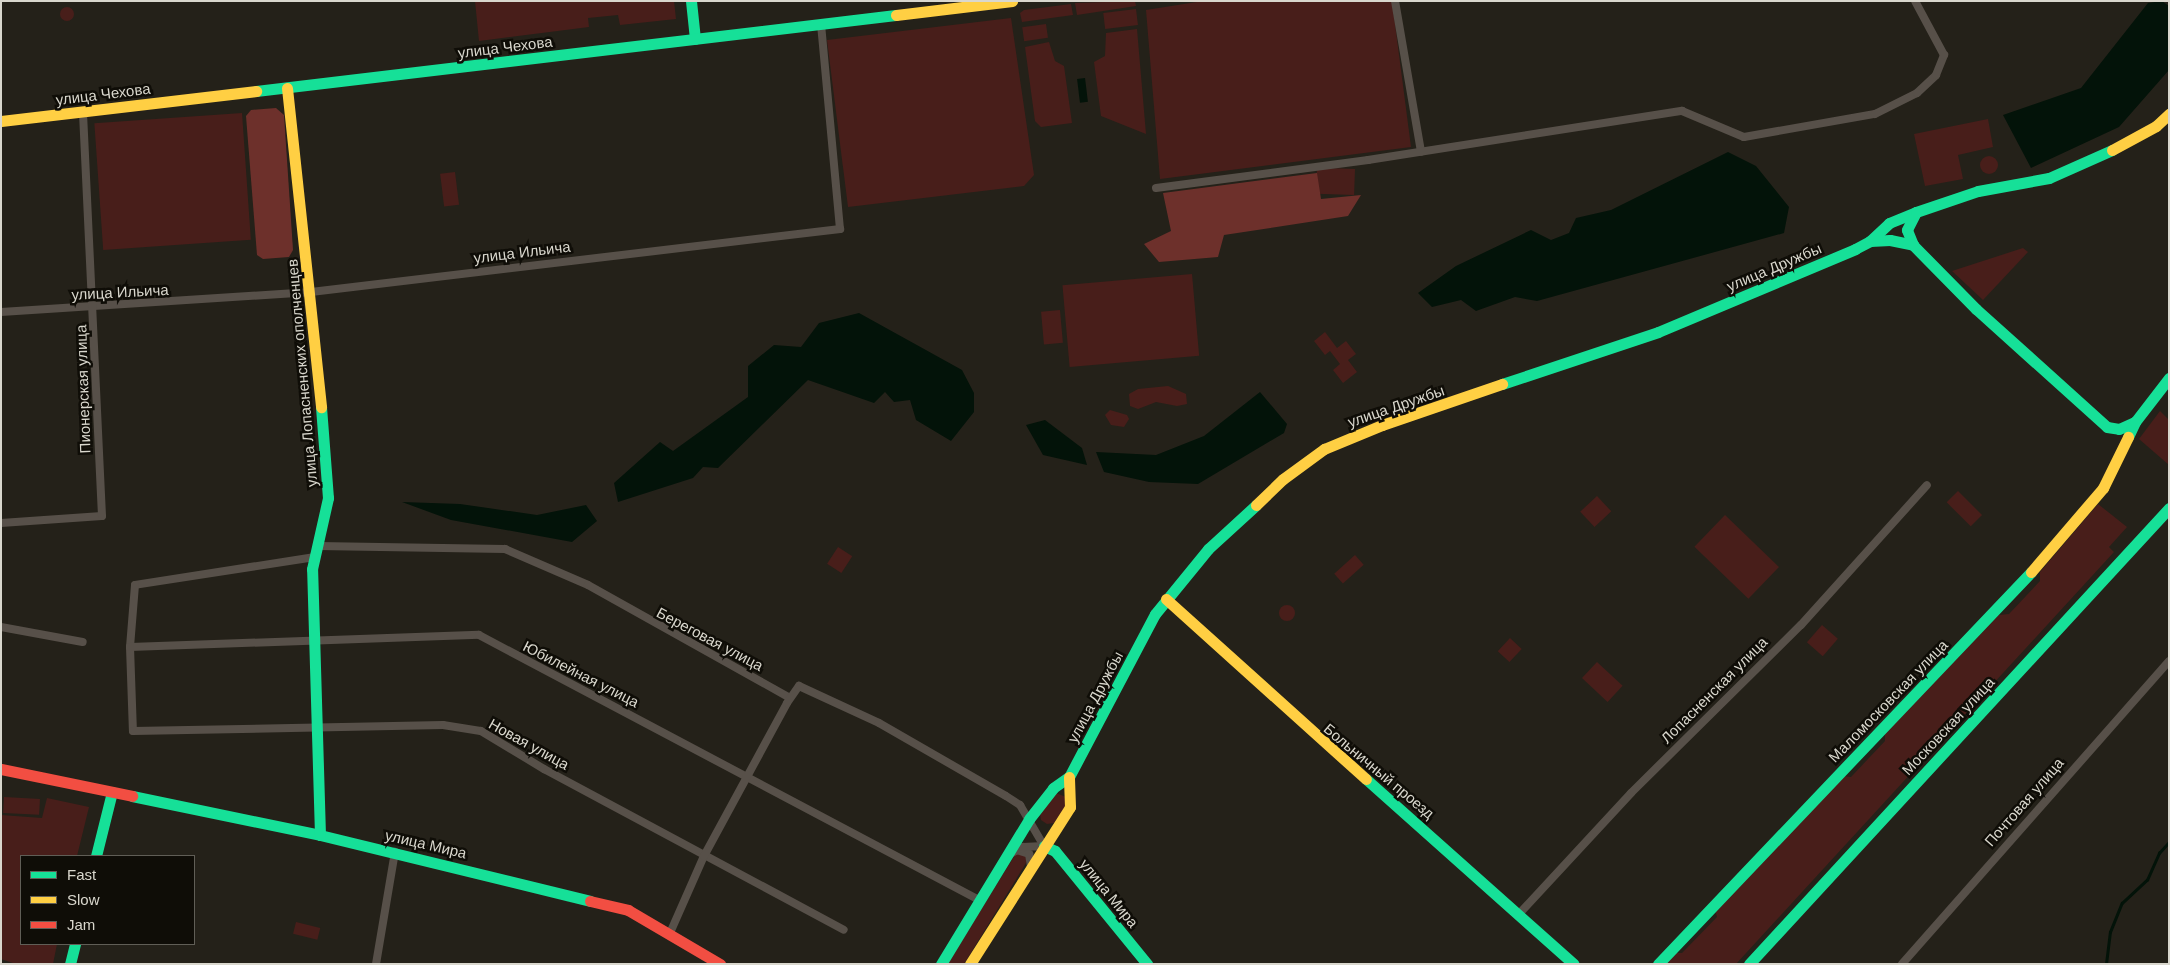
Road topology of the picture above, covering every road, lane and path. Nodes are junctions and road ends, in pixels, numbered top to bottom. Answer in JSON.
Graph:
{"nodes":[{"id":1,"x":692,"y":1,"type":"edge"},
{"id":2,"x":1012,"y":1,"type":"edge"},
{"id":3,"x":1395,"y":1,"type":"edge"},
{"id":4,"x":1915,"y":1,"type":"edge"},
{"id":5,"x":821,"y":24,"type":"junction"},
{"id":6,"x":695,"y":39,"type":"junction"},
{"id":7,"x":287,"y":88,"type":"junction"},
{"id":8,"x":83,"y":111,"type":"junction"},
{"id":9,"x":2169,"y":114,"type":"edge"},
{"id":10,"x":1,"y":121,"type":"edge"},
{"id":11,"x":1421,"y":152,"type":"junction"},
{"id":12,"x":1156,"y":188,"type":"dead end"},
{"id":13,"x":1916,"y":212,"type":"junction"},
{"id":14,"x":1870,"y":241,"type":"junction"},
{"id":15,"x":1913,"y":245,"type":"junction"},
{"id":16,"x":311,"y":292,"type":"junction"},
{"id":17,"x":93,"y":307,"type":"junction"},
{"id":18,"x":1,"y":312,"type":"edge"},
{"id":19,"x":2169,"y":378,"type":"edge"},
{"id":20,"x":2135,"y":422,"type":"junction"},
{"id":21,"x":2113,"y":429,"type":"junction"},
{"id":22,"x":2125,"y":447,"type":"junction"},
{"id":23,"x":1927,"y":484,"type":"dead end"},
{"id":24,"x":2169,"y":508,"type":"edge"},
{"id":25,"x":1,"y":523,"type":"edge"},
{"id":26,"x":316,"y":552,"type":"junction"},
{"id":27,"x":1166,"y":599,"type":"junction"},
{"id":28,"x":1,"y":627,"type":"edge"},
{"id":29,"x":315,"y":639,"type":"junction"},
{"id":30,"x":83,"y":642,"type":"dead end"},
{"id":31,"x":130,"y":647,"type":"junction"},
{"id":32,"x":2169,"y":661,"type":"edge"},
{"id":33,"x":790,"y":698,"type":"junction"},
{"id":34,"x":318,"y":727,"type":"junction"},
{"id":35,"x":1,"y":769,"type":"edge"},
{"id":36,"x":748,"y":776,"type":"junction"},
{"id":37,"x":1069,"y":777,"type":"junction"},
{"id":38,"x":112,"y":792,"type":"junction"},
{"id":39,"x":1029,"y":819,"type":"junction"},
{"id":40,"x":320,"y":835,"type":"junction"},
{"id":41,"x":1044,"y":846,"type":"junction"},
{"id":42,"x":395,"y":852,"type":"junction"},
{"id":43,"x":1010,"y":854,"type":"junction"},
{"id":44,"x":96,"y":855,"type":"edge"},
{"id":45,"x":704,"y":856,"type":"junction"},
{"id":46,"x":1031,"y":866,"type":"junction"},
{"id":47,"x":979,"y":900,"type":"junction"},
{"id":48,"x":1519,"y":914,"type":"junction"},
{"id":49,"x":844,"y":930,"type":"dead end"},
{"id":50,"x":670,"y":933,"type":"junction"},
{"id":51,"x":75,"y":945,"type":"edge"},
{"id":52,"x":70,"y":964,"type":"edge"},
{"id":53,"x":376,"y":964,"type":"edge"},
{"id":54,"x":720,"y":964,"type":"edge"},
{"id":55,"x":941,"y":964,"type":"edge"},
{"id":56,"x":970,"y":964,"type":"edge"},
{"id":57,"x":1148,"y":964,"type":"edge"},
{"id":58,"x":1574,"y":964,"type":"edge"},
{"id":59,"x":1658,"y":964,"type":"edge"},
{"id":60,"x":1749,"y":964,"type":"edge"},
{"id":61,"x":1902,"y":964,"type":"edge"}],
"edges":[{"from":1,"to":6,"type":"street"},
{"from":2,"to":5,"type":"street","name":"улица Чехова"},
{"from":3,"to":11,"type":"street"},
{"from":4,"to":11,"type":"street"},
{"from":5,"to":6,"type":"street","name":"улица Чехова"},
{"from":5,"to":16,"type":"street","name":"улица Ильича"},
{"from":6,"to":7,"type":"street","name":"улица Чехова"},
{"from":7,"to":8,"type":"street","name":"улица Чехова"},
{"from":7,"to":16,"type":"street","name":"улица Лопасненских ополченцев"},
{"from":8,"to":10,"type":"street","name":"улица Чехова"},
{"from":8,"to":17,"type":"street","name":"Пионерская улица"},
{"from":9,"to":13,"type":"street","name":"улица Дружбы"},
{"from":11,"to":12,"type":"street"},
{"from":13,"to":14,"type":"street","name":"улица Дружбы"},
{"from":13,"to":15,"type":"street"},
{"from":14,"to":15,"type":"street","name":"улица Дружбы"},
{"from":14,"to":27,"type":"street","name":"улица Дружбы"},
{"from":15,"to":21,"type":"street"},
{"from":16,"to":17,"type":"street","name":"улица Ильича"},
{"from":16,"to":26,"type":"street","name":"улица Лопасненских ополченцев"},
{"from":17,"to":18,"type":"street","name":"улица Ильича"},
{"from":17,"to":25,"type":"street","name":"Пионерская улица"},
{"from":19,"to":20,"type":"street"},
{"from":20,"to":21,"type":"street"},
{"from":20,"to":22,"type":"street"},
{"from":21,"to":22,"type":"street"},
{"from":22,"to":59,"type":"street","name":"Маломосковская улица"},
{"from":23,"to":48,"type":"street","name":"Лопасненская улица"},
{"from":24,"to":60,"type":"street","name":"Московская улица"},
{"from":26,"to":29,"type":"street","name":"улица Лопасненских ополченцев"},
{"from":26,"to":31,"type":"street","name":"Береговая улица"},
{"from":26,"to":33,"type":"street","name":"Береговая улица"},
{"from":27,"to":37,"type":"street","name":"улица Дружбы"},
{"from":27,"to":48,"type":"street","name":"Больничный проезд"},
{"from":28,"to":30,"type":"street"},
{"from":29,"to":31,"type":"street","name":"Юбилейная улица"},
{"from":29,"to":34,"type":"street","name":"улица Лопасненских ополченцев"},
{"from":29,"to":36,"type":"street","name":"Юбилейная улица"},
{"from":31,"to":34,"type":"street","name":"Новая улица"},
{"from":32,"to":61,"type":"street","name":"Почтовая улица"},
{"from":33,"to":36,"type":"street"},
{"from":33,"to":39,"type":"street"},
{"from":34,"to":40,"type":"street","name":"улица Лопасненских ополченцев"},
{"from":34,"to":45,"type":"street","name":"Новая улица"},
{"from":35,"to":38,"type":"street","name":"улица Мира"},
{"from":36,"to":45,"type":"street"},
{"from":36,"to":47,"type":"street","name":"Юбилейная улица"},
{"from":37,"to":39,"type":"street","name":"улица Дружбы"},
{"from":37,"to":41,"type":"street","name":"улица Дружбы"},
{"from":38,"to":40,"type":"street","name":"улица Мира"},
{"from":38,"to":44,"type":"street"},
{"from":39,"to":41,"type":"street"},
{"from":39,"to":43,"type":"street","name":"улица Дружбы"},
{"from":40,"to":42,"type":"street","name":"улица Мира"},
{"from":41,"to":43,"type":"street"},
{"from":41,"to":46,"type":"street","name":"улица Дружбы"},
{"from":41,"to":57,"type":"street","name":"улица Мира"},
{"from":42,"to":50,"type":"street","name":"улица Мира"},
{"from":42,"to":53,"type":"street"},
{"from":43,"to":46,"type":"street"},
{"from":43,"to":47,"type":"street","name":"улица Дружбы"},
{"from":45,"to":49,"type":"street","name":"Новая улица"},
{"from":45,"to":50,"type":"street"},
{"from":46,"to":56,"type":"street","name":"улица Дружбы"},
{"from":47,"to":55,"type":"street","name":"улица Дружбы"},
{"from":48,"to":58,"type":"street","name":"Больничный проезд"},
{"from":50,"to":54,"type":"street","name":"улица Мира"},
{"from":51,"to":52,"type":"street"}]}
